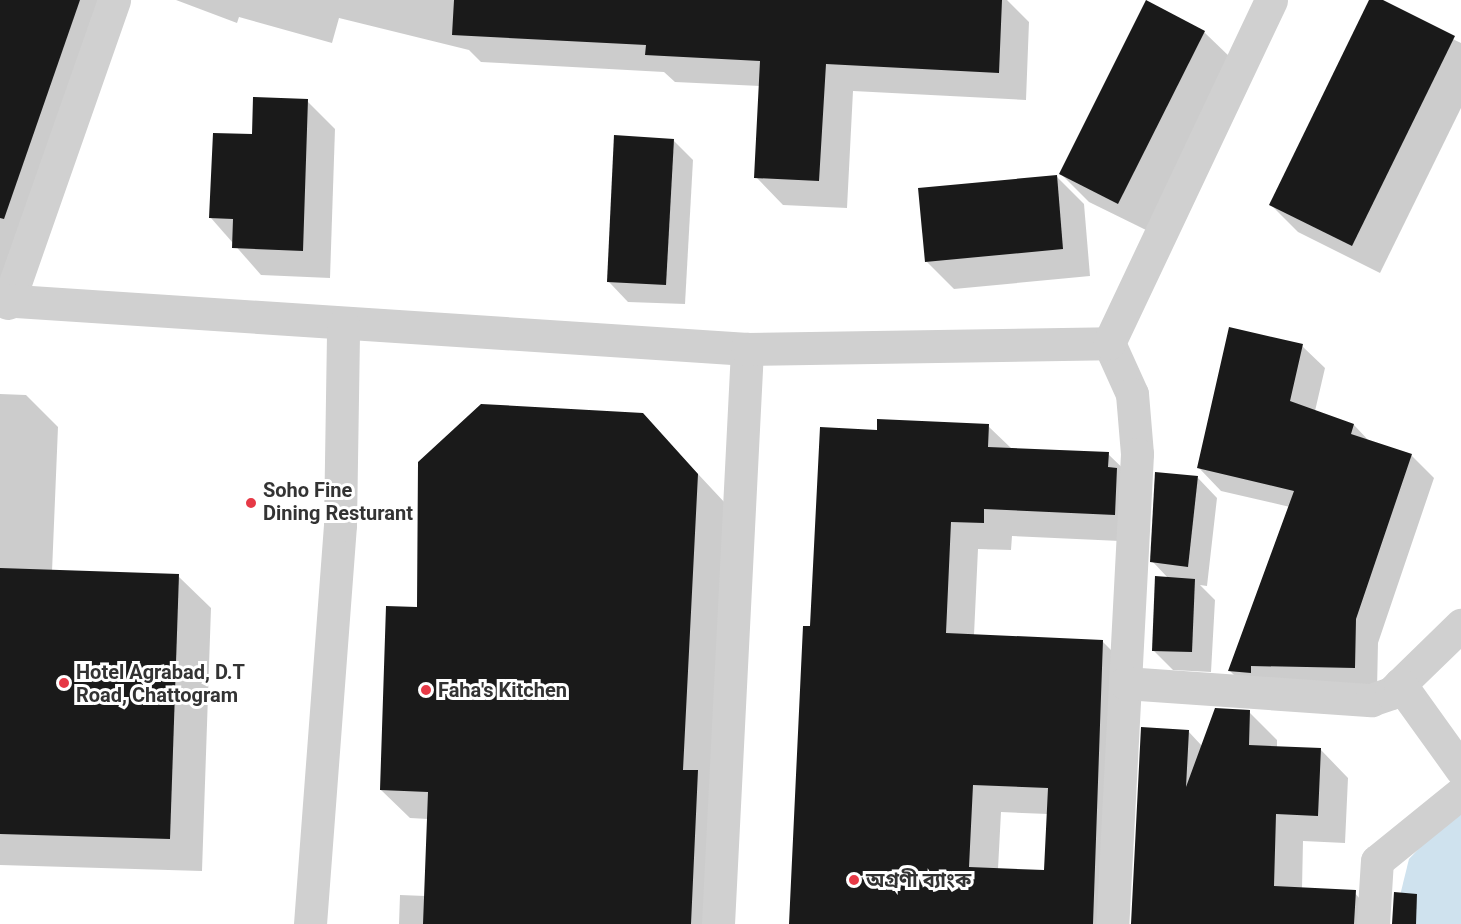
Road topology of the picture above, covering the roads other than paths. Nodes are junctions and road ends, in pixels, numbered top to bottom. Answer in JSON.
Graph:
{"nodes":[{"id":1,"x":114,"y":0,"type":"edge"},
{"id":2,"x":1271,"y":0,"type":"edge"},
{"id":3,"x":4,"y":302,"type":"edge"},
{"id":4,"x":343,"y":325,"type":"junction"},
{"id":5,"x":1108,"y":343,"type":"junction"},
{"id":6,"x":747,"y":349,"type":"junction"},
{"id":7,"x":1461,"y":625,"type":"edge"},
{"id":8,"x":1125,"y":683,"type":"junction"},
{"id":9,"x":1400,"y":684,"type":"junction"},
{"id":10,"x":1461,"y":769,"type":"edge"},
{"id":11,"x":1461,"y":793,"type":"edge"},
{"id":12,"x":310,"y":924,"type":"edge"},
{"id":13,"x":718,"y":924,"type":"edge"},
{"id":14,"x":1112,"y":924,"type":"edge"},
{"id":15,"x":1373,"y":924,"type":"edge"}],
"edges":[{"from":1,"to":3,"type":"street"},
{"from":2,"to":5,"type":"street"},
{"from":3,"to":4,"type":"street"},
{"from":4,"to":6,"type":"street"},
{"from":4,"to":12,"type":"street"},
{"from":5,"to":6,"type":"street"},
{"from":5,"to":8,"type":"street"},
{"from":6,"to":13,"type":"street"},
{"from":7,"to":9,"type":"street"},
{"from":8,"to":9,"type":"street"},
{"from":8,"to":14,"type":"street"},
{"from":9,"to":10,"type":"street"},
{"from":11,"to":15,"type":"street"}]}
